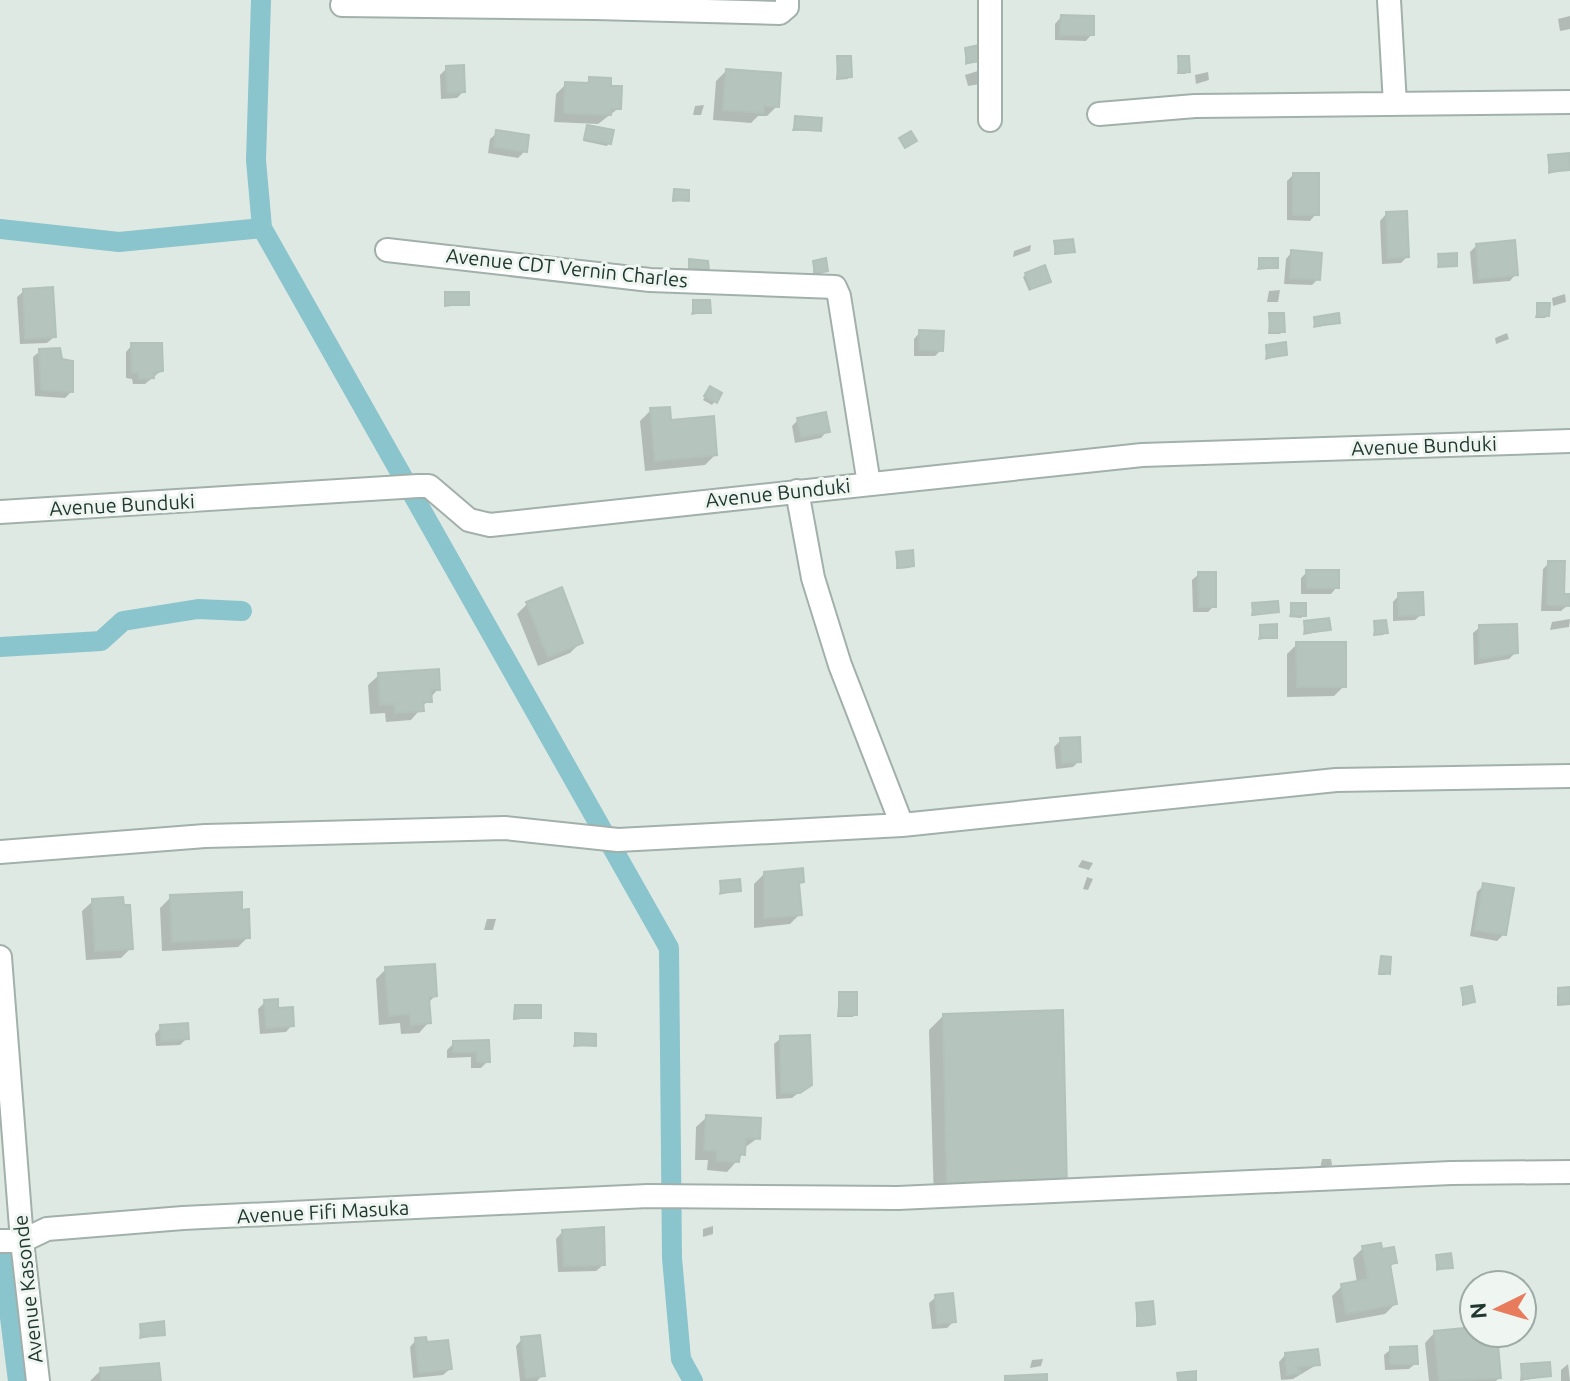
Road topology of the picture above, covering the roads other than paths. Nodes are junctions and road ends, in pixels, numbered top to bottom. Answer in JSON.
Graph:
{"nodes":[{"id":1,"x":787,"y":0,"type":"edge"},
{"id":2,"x":990,"y":0,"type":"edge"},
{"id":3,"x":1389,"y":0,"type":"edge"},
{"id":4,"x":595,"y":4,"type":"edge"},
{"id":5,"x":342,"y":5,"type":"dead end"},
{"id":6,"x":1570,"y":102,"type":"edge"},
{"id":7,"x":1395,"y":104,"type":"junction"},
{"id":8,"x":1099,"y":114,"type":"dead end"},
{"id":9,"x":990,"y":120,"type":"dead end"},
{"id":10,"x":387,"y":250,"type":"dead end"},
{"id":11,"x":1570,"y":441,"type":"edge"},
{"id":12,"x":869,"y":484,"type":"junction"},
{"id":13,"x":797,"y":491,"type":"junction"},
{"id":14,"x":0,"y":512,"type":"edge"},
{"id":15,"x":1570,"y":776,"type":"edge"},
{"id":16,"x":902,"y":825,"type":"junction"},
{"id":17,"x":0,"y":852,"type":"edge"},
{"id":18,"x":0,"y":957,"type":"edge"},
{"id":19,"x":1570,"y":1172,"type":"edge"},
{"id":20,"x":11,"y":1241,"type":"edge"},
{"id":21,"x":38,"y":1381,"type":"edge"}],
"edges":[{"from":1,"to":4,"type":"street"},
{"from":2,"to":9,"type":"street"},
{"from":3,"to":7,"type":"street"},
{"from":4,"to":5,"type":"street"},
{"from":6,"to":7,"type":"street"},
{"from":7,"to":8,"type":"street"},
{"from":10,"to":12,"type":"street","name":"Avenue CDT Vernin Charles"},
{"from":11,"to":12,"type":"street","name":"Avenue Bunduki"},
{"from":12,"to":13,"type":"street","name":"Avenue Bunduki"},
{"from":13,"to":14,"type":"street","name":"Avenue Bunduki"},
{"from":13,"to":16,"type":"street"},
{"from":15,"to":16,"type":"street"},
{"from":16,"to":17,"type":"street"},
{"from":18,"to":20,"type":"street","name":"Avenue Kasonde"},
{"from":19,"to":20,"type":"street","name":"Avenue Fifi Masuka"},
{"from":20,"to":21,"type":"street","name":"Avenue Kasonde"}]}
